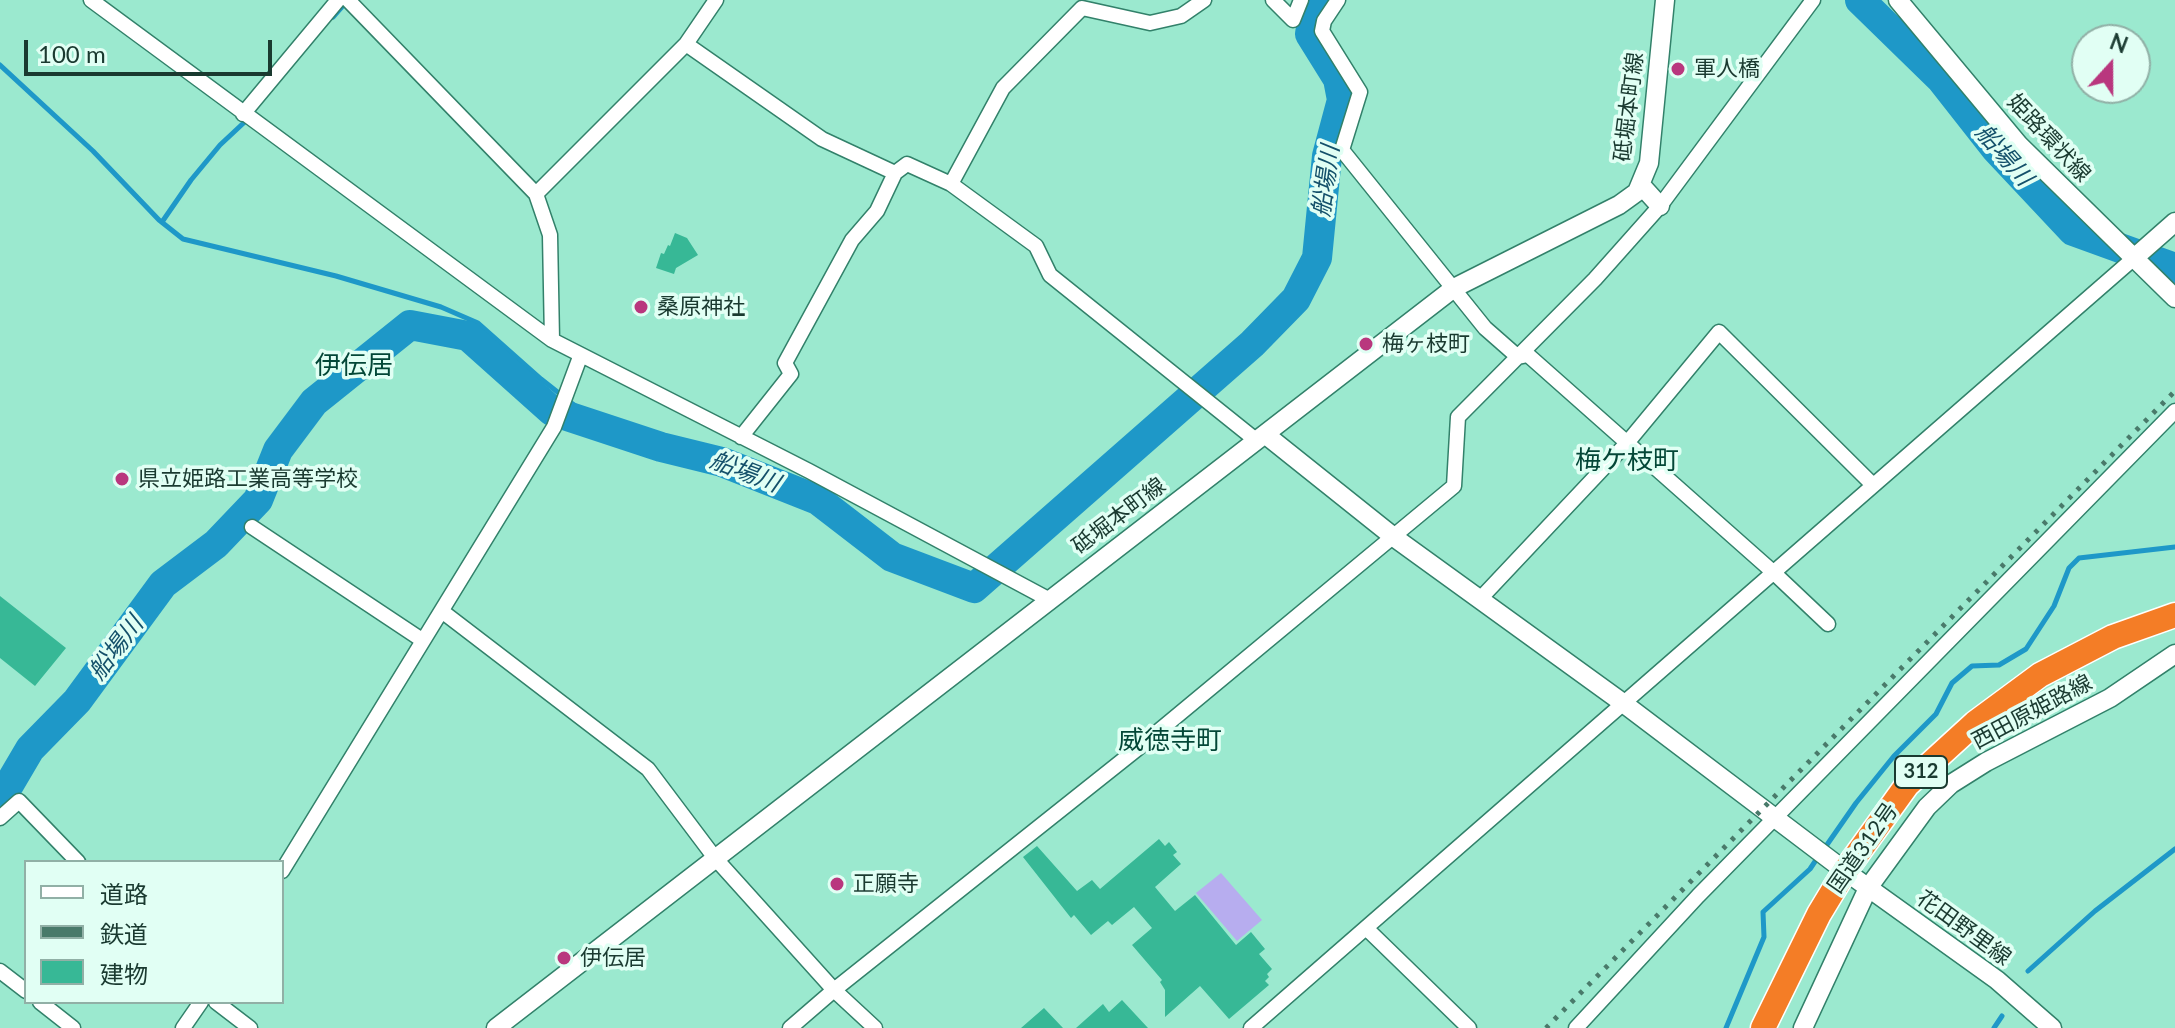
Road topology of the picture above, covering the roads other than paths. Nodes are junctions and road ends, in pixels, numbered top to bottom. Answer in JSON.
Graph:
{"nodes":[{"id":1,"x":91,"y":0,"type":"edge"},
{"id":2,"x":338,"y":0,"type":"edge"},
{"id":3,"x":348,"y":0,"type":"edge"},
{"id":4,"x":716,"y":0,"type":"edge"},
{"id":5,"x":1204,"y":0,"type":"edge"},
{"id":6,"x":1273,"y":0,"type":"edge"},
{"id":7,"x":1301,"y":0,"type":"edge"},
{"id":8,"x":1338,"y":0,"type":"edge"},
{"id":9,"x":1665,"y":0,"type":"edge"},
{"id":10,"x":1813,"y":0,"type":"edge"},
{"id":11,"x":1898,"y":0,"type":"edge"},
{"id":12,"x":686,"y":44,"type":"junction"},
{"id":13,"x":243,"y":114,"type":"junction"},
{"id":14,"x":895,"y":173,"type":"junction"},
{"id":15,"x":951,"y":184,"type":"junction"},
{"id":16,"x":1641,"y":185,"type":"junction"},
{"id":17,"x":536,"y":194,"type":"junction"},
{"id":18,"x":1660,"y":206,"type":"junction"},
{"id":19,"x":2175,"y":222,"type":"edge"},
{"id":20,"x":2133,"y":259,"type":"junction"},
{"id":21,"x":1454,"y":288,"type":"junction"},
{"id":22,"x":2175,"y":298,"type":"edge"},
{"id":23,"x":552,"y":340,"type":"junction"},
{"id":24,"x":580,"y":357,"type":"junction"},
{"id":25,"x":1518,"y":357,"type":"junction"},
{"id":26,"x":2175,"y":411,"type":"edge"},
{"id":27,"x":741,"y":437,"type":"junction"},
{"id":28,"x":1261,"y":438,"type":"junction"},
{"id":29,"x":1627,"y":443,"type":"junction"},
{"id":30,"x":1873,"y":485,"type":"junction"},
{"id":31,"x":252,"y":527,"type":"dead end"},
{"id":32,"x":1395,"y":538,"type":"junction"},
{"id":33,"x":1773,"y":572,"type":"junction"},
{"id":34,"x":1048,"y":599,"type":"junction"},
{"id":35,"x":1480,"y":599,"type":"junction"},
{"id":36,"x":443,"y":612,"type":"junction"},
{"id":37,"x":2175,"y":615,"type":"edge"},
{"id":38,"x":1828,"y":624,"type":"dead end"},
{"id":39,"x":422,"y":640,"type":"junction"},
{"id":40,"x":2175,"y":654,"type":"edge"},
{"id":41,"x":1623,"y":703,"type":"junction"},
{"id":42,"x":0,"y":818,"type":"edge"},
{"id":43,"x":1776,"y":819,"type":"junction"},
{"id":44,"x":715,"y":858,"type":"junction"},
{"id":45,"x":76,"y":860,"type":"edge"},
{"id":46,"x":284,"y":868,"type":"edge"},
{"id":47,"x":1845,"y":871,"type":"junction"},
{"id":48,"x":1868,"y":888,"type":"junction"},
{"id":49,"x":1366,"y":928,"type":"junction"},
{"id":50,"x":0,"y":971,"type":"edge"},
{"id":51,"x":24,"y":989,"type":"edge"},
{"id":52,"x":834,"y":990,"type":"junction"},
{"id":53,"x":43,"y":1004,"type":"edge"},
{"id":54,"x":200,"y":1004,"type":"edge"},
{"id":55,"x":219,"y":1004,"type":"edge"},
{"id":56,"x":73,"y":1028,"type":"edge"},
{"id":57,"x":183,"y":1028,"type":"edge"},
{"id":58,"x":250,"y":1028,"type":"edge"},
{"id":59,"x":496,"y":1028,"type":"edge"},
{"id":60,"x":790,"y":1028,"type":"edge"},
{"id":61,"x":875,"y":1028,"type":"edge"},
{"id":62,"x":1251,"y":1028,"type":"edge"},
{"id":63,"x":1469,"y":1028,"type":"edge"},
{"id":64,"x":1576,"y":1028,"type":"edge"},
{"id":65,"x":1763,"y":1028,"type":"edge"},
{"id":66,"x":1803,"y":1028,"type":"edge"},
{"id":67,"x":2052,"y":1028,"type":"edge"}],
"edges":[{"from":1,"to":13,"type":"street"},
{"from":2,"to":13,"type":"street"},
{"from":3,"to":17,"type":"street"},
{"from":4,"to":12,"type":"street"},
{"from":5,"to":15,"type":"street"},
{"from":6,"to":7,"type":"street"},
{"from":8,"to":21,"type":"street"},
{"from":9,"to":16,"type":"main road","name":"砥堀本町線"},
{"from":10,"to":18,"type":"street"},
{"from":11,"to":20,"type":"main road","name":"姫路環状線"},
{"from":12,"to":14,"type":"street"},
{"from":12,"to":17,"type":"street"},
{"from":13,"to":23,"type":"street"},
{"from":14,"to":15,"type":"street"},
{"from":14,"to":27,"type":"street"},
{"from":15,"to":28,"type":"street"},
{"from":16,"to":18,"type":"main road"},
{"from":16,"to":21,"type":"main road","name":"砥堀本町線"},
{"from":17,"to":23,"type":"street"},
{"from":18,"to":25,"type":"street"},
{"from":19,"to":20,"type":"main road"},
{"from":20,"to":22,"type":"main road","name":"姫路環状線"},
{"from":20,"to":30,"type":"street"},
{"from":21,"to":25,"type":"street"},
{"from":21,"to":28,"type":"main road","name":"砥堀本町線"},
{"from":23,"to":24,"type":"street"},
{"from":24,"to":27,"type":"street"},
{"from":24,"to":36,"type":"street"},
{"from":25,"to":29,"type":"street"},
{"from":25,"to":32,"type":"street"},
{"from":26,"to":43,"type":"street"},
{"from":27,"to":34,"type":"street"},
{"from":28,"to":32,"type":"main road","name":"花田野里線"},
{"from":28,"to":34,"type":"main road","name":"砥堀本町線"},
{"from":29,"to":30,"type":"street"},
{"from":29,"to":33,"type":"street"},
{"from":29,"to":35,"type":"street"},
{"from":30,"to":33,"type":"street"},
{"from":31,"to":39,"type":"street"},
{"from":32,"to":35,"type":"main road","name":"花田野里線"},
{"from":32,"to":52,"type":"street"},
{"from":33,"to":38,"type":"street"},
{"from":33,"to":41,"type":"street"},
{"from":34,"to":44,"type":"main road","name":"砥堀本町線"},
{"from":35,"to":41,"type":"main road","name":"花田野里線"},
{"from":36,"to":39,"type":"street"},
{"from":36,"to":44,"type":"street"},
{"from":37,"to":47,"type":"highway","name":"国道312号","number":"312"},
{"from":39,"to":46,"type":"street"},
{"from":40,"to":48,"type":"main road","name":"西田原姫路線"},
{"from":41,"to":43,"type":"main road","name":"花田野里線"},
{"from":41,"to":49,"type":"street"},
{"from":42,"to":45,"type":"street"},
{"from":43,"to":47,"type":"main road","name":"花田野里線"},
{"from":43,"to":64,"type":"street"},
{"from":44,"to":52,"type":"street"},
{"from":44,"to":59,"type":"main road","name":"砥堀本町線"},
{"from":47,"to":48,"type":"main road","name":"花田野里線"},
{"from":47,"to":65,"type":"highway","name":"国道312号","number":"312"},
{"from":48,"to":66,"type":"main road","name":"西田原姫路線"},
{"from":48,"to":67,"type":"main road","name":"花田野里線"},
{"from":49,"to":62,"type":"street"},
{"from":49,"to":63,"type":"street"},
{"from":50,"to":51,"type":"street"},
{"from":52,"to":60,"type":"street"},
{"from":52,"to":61,"type":"street"},
{"from":53,"to":56,"type":"street"},
{"from":54,"to":57,"type":"street"},
{"from":55,"to":58,"type":"street"}]}
